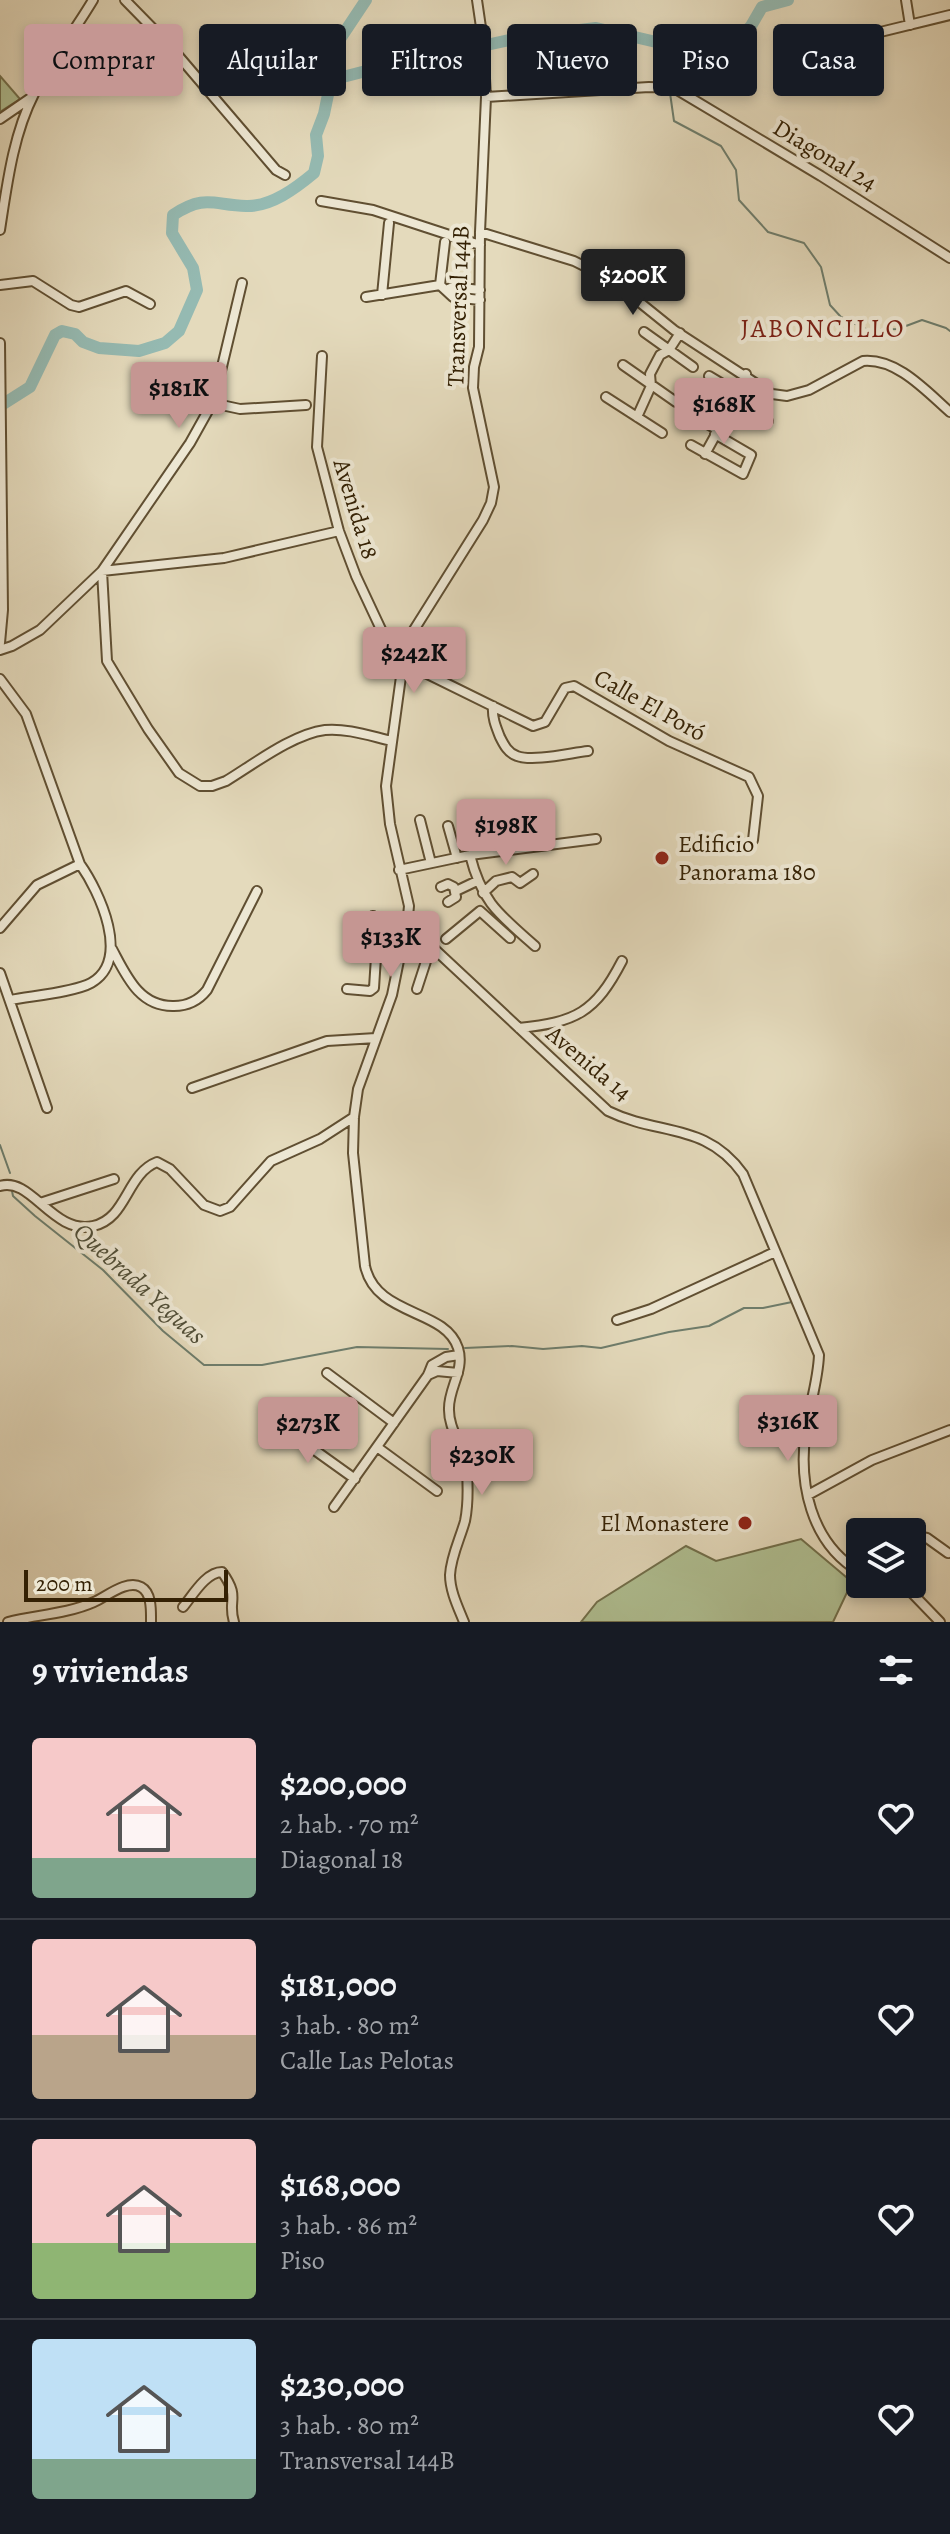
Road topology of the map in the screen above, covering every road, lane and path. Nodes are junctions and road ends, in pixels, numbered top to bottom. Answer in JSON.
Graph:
{"nodes":[{"id":1,"x":93,"y":0,"type":"edge"},
{"id":2,"x":125,"y":0,"type":"edge"},
{"id":3,"x":906,"y":0,"type":"edge"},
{"id":4,"x":479,"y":1,"type":"edge"},
{"id":5,"x":950,"y":15,"type":"edge"},
{"id":6,"x":77,"y":24,"type":"edge"},
{"id":7,"x":910,"y":25,"type":"junction"},
{"id":8,"x":884,"y":31,"type":"edge"},
{"id":9,"x":33,"y":96,"type":"joint"},
{"id":10,"x":486,"y":97,"type":"junction"},
{"id":11,"x":0,"y":119,"type":"edge"},
{"id":12,"x":285,"y":175,"type":"dead end"},
{"id":13,"x":321,"y":201,"type":"dead end"},
{"id":14,"x":389,"y":223,"type":"dead end"},
{"id":15,"x":0,"y":230,"type":"edge"},
{"id":16,"x":480,"y":232,"type":"junction"},
{"id":17,"x":445,"y":242,"type":"dead end"},
{"id":18,"x":480,"y":245,"type":"junction"},
{"id":19,"x":950,"y":258,"type":"edge"},
{"id":20,"x":242,"y":283,"type":"dead end"},
{"id":21,"x":0,"y":285,"type":"edge"},
{"id":22,"x":443,"y":288,"type":"junction"},
{"id":23,"x":382,"y":295,"type":"junction"},
{"id":24,"x":480,"y":295,"type":"junction"},
{"id":25,"x":366,"y":297,"type":"dead end"},
{"id":26,"x":150,"y":304,"type":"dead end"},
{"id":27,"x":644,"y":332,"type":"dead end"},
{"id":28,"x":680,"y":333,"type":"junction"},
{"id":29,"x":0,"y":343,"type":"edge"},
{"id":30,"x":669,"y":350,"type":"junction"},
{"id":31,"x":322,"y":356,"type":"dead end"},
{"id":32,"x":1,"y":360,"type":"edge"},
{"id":33,"x":623,"y":365,"type":"dead end"},
{"id":34,"x":693,"y":367,"type":"dead end"},
{"id":35,"x":746,"y":374,"type":"junction"},
{"id":36,"x":709,"y":376,"type":"dead end"},
{"id":37,"x":651,"y":386,"type":"junction"},
{"id":38,"x":735,"y":394,"type":"junction"},
{"id":39,"x":606,"y":397,"type":"dead end"},
{"id":40,"x":676,"y":402,"type":"dead end"},
{"id":41,"x":212,"y":403,"type":"junction"},
{"id":42,"x":306,"y":405,"type":"dead end"},
{"id":43,"x":950,"y":412,"type":"edge"},
{"id":44,"x":692,"y":415,"type":"dead end"},
{"id":45,"x":637,"y":417,"type":"junction"},
{"id":46,"x":768,"y":421,"type":"dead end"},
{"id":47,"x":717,"y":432,"type":"junction"},
{"id":48,"x":662,"y":433,"type":"dead end"},
{"id":49,"x":691,"y":445,"type":"dead end"},
{"id":50,"x":705,"y":454,"type":"junction"},
{"id":51,"x":339,"y":531,"type":"junction"},
{"id":52,"x":102,"y":571,"type":"junction"},
{"id":53,"x":2,"y":631,"type":"edge"},
{"id":54,"x":23,"y":641,"type":"junction"},
{"id":55,"x":0,"y":643,"type":"edge"},
{"id":56,"x":0,"y":650,"type":"edge"},
{"id":57,"x":403,"y":662,"type":"junction"},
{"id":58,"x":0,"y":679,"type":"edge"},
{"id":59,"x":493,"y":706,"type":"junction"},
{"id":60,"x":392,"y":741,"type":"junction"},
{"id":61,"x":588,"y":751,"type":"dead end"},
{"id":62,"x":498,"y":811,"type":"dead end"},
{"id":63,"x":420,"y":820,"type":"dead end"},
{"id":64,"x":448,"y":826,"type":"dead end"},
{"id":65,"x":596,"y":839,"type":"dead end"},
{"id":66,"x":753,"y":840,"type":"dead end"},
{"id":67,"x":504,"y":851,"type":"junction"},
{"id":68,"x":470,"y":855,"type":"junction"},
{"id":69,"x":457,"y":858,"type":"junction"},
{"id":70,"x":431,"y":863,"type":"junction"},
{"id":71,"x":80,"y":864,"type":"junction"},
{"id":72,"x":399,"y":870,"type":"junction"},
{"id":73,"x":533,"y":874,"type":"dead end"},
{"id":74,"x":477,"y":881,"type":"junction"},
{"id":75,"x":441,"y":887,"type":"dead end"},
{"id":76,"x":257,"y":891,"type":"dead end"},
{"id":77,"x":456,"y":891,"type":"junction"},
{"id":78,"x":483,"y":893,"type":"junction"},
{"id":79,"x":448,"y":902,"type":"dead end"},
{"id":80,"x":373,"y":916,"type":"dead end"},
{"id":81,"x":408,"y":920,"type":"junction"},
{"id":82,"x":513,"y":927,"type":"junction"},
{"id":83,"x":0,"y":928,"type":"edge"},
{"id":84,"x":446,"y":939,"type":"dead end"},
{"id":85,"x":431,"y":946,"type":"junction"},
{"id":86,"x":535,"y":946,"type":"dead end"},
{"id":87,"x":112,"y":949,"type":"junction"},
{"id":88,"x":622,"y":961,"type":"dead end"},
{"id":89,"x":0,"y":973,"type":"edge"},
{"id":90,"x":347,"y":989,"type":"dead end"},
{"id":91,"x":417,"y":989,"type":"dead end"},
{"id":92,"x":11,"y":1000,"type":"junction"},
{"id":93,"x":519,"y":1028,"type":"junction"},
{"id":94,"x":376,"y":1038,"type":"junction"},
{"id":95,"x":192,"y":1088,"type":"dead end"},
{"id":96,"x":47,"y":1108,"type":"dead end"},
{"id":97,"x":354,"y":1117,"type":"junction"},
{"id":98,"x":114,"y":1179,"type":"dead end"},
{"id":99,"x":0,"y":1186,"type":"edge"},
{"id":100,"x":40,"y":1203,"type":"junction"},
{"id":101,"x":775,"y":1252,"type":"junction"},
{"id":102,"x":617,"y":1320,"type":"dead end"},
{"id":103,"x":459,"y":1355,"type":"junction"},
{"id":104,"x":327,"y":1373,"type":"dead end"},
{"id":105,"x":458,"y":1373,"type":"junction"},
{"id":106,"x":428,"y":1375,"type":"junction"},
{"id":107,"x":394,"y":1423,"type":"junction"},
{"id":108,"x":270,"y":1426,"type":"dead end"},
{"id":109,"x":950,"y":1430,"type":"edge"},
{"id":110,"x":377,"y":1447,"type":"junction"},
{"id":111,"x":355,"y":1479,"type":"junction"},
{"id":112,"x":437,"y":1491,"type":"dead end"},
{"id":113,"x":808,"y":1495,"type":"junction"},
{"id":114,"x":334,"y":1507,"type":"dead end"},
{"id":115,"x":926,"y":1538,"type":"edge"},
{"id":116,"x":949,"y":1550,"type":"edge"},
{"id":117,"x":846,"y":1557,"type":"edge"},
{"id":118,"x":950,"y":1563,"type":"edge"},
{"id":119,"x":917,"y":1598,"type":"edge"},
{"id":120,"x":183,"y":1607,"type":"dead end"},
{"id":121,"x":29,"y":1621,"type":"edge"},
{"id":122,"x":8,"y":1622,"type":"edge"},
{"id":123,"x":151,"y":1622,"type":"edge"},
{"id":124,"x":234,"y":1622,"type":"edge"},
{"id":125,"x":464,"y":1622,"type":"edge"},
{"id":126,"x":940,"y":1622,"type":"edge"}],
"edges":[{"from":1,"to":6,"type":"street"},
{"from":2,"to":12,"type":"street"},
{"from":3,"to":7,"type":"street"},
{"from":4,"to":10,"type":"street","name":"Transversal 144B"},
{"from":5,"to":7,"type":"street"},
{"from":7,"to":8,"type":"street"},
{"from":9,"to":11,"type":"street"},
{"from":9,"to":15,"type":"street"},
{"from":10,"to":16,"type":"street","name":"Transversal 144B"},
{"from":10,"to":19,"type":"street","name":"Diagonal 24"},
{"from":13,"to":18,"type":"street"},
{"from":14,"to":23,"type":"street"},
{"from":16,"to":18,"type":"street","name":"Transversal 144B"},
{"from":16,"to":28,"type":"street"},
{"from":17,"to":22,"type":"street"},
{"from":18,"to":24,"type":"street","name":"Transversal 144B"},
{"from":20,"to":41,"type":"street"},
{"from":21,"to":26,"type":"street"},
{"from":22,"to":23,"type":"street"},
{"from":22,"to":24,"type":"street"},
{"from":23,"to":25,"type":"street"},
{"from":24,"to":57,"type":"street","name":"Transversal 144B"},
{"from":27,"to":30,"type":"street"},
{"from":28,"to":30,"type":"street"},
{"from":28,"to":35,"type":"street"},
{"from":29,"to":32,"type":"street"},
{"from":30,"to":34,"type":"street"},
{"from":30,"to":37,"type":"street"},
{"from":31,"to":51,"type":"street","name":"Avenida 18"},
{"from":32,"to":53,"type":"street"},
{"from":33,"to":37,"type":"street"},
{"from":35,"to":38,"type":"street"},
{"from":35,"to":43,"type":"street"},
{"from":36,"to":38,"type":"street"},
{"from":37,"to":40,"type":"street"},
{"from":37,"to":45,"type":"street"},
{"from":38,"to":46,"type":"street"},
{"from":38,"to":47,"type":"street"},
{"from":39,"to":45,"type":"street"},
{"from":41,"to":42,"type":"street"},
{"from":41,"to":52,"type":"street"},
{"from":44,"to":47,"type":"street"},
{"from":45,"to":48,"type":"street"},
{"from":47,"to":50,"type":"street"},
{"from":47,"to":50,"type":"street"},
{"from":49,"to":50,"type":"street"},
{"from":51,"to":52,"type":"street"},
{"from":51,"to":57,"type":"street","name":"Avenida 18"},
{"from":52,"to":54,"type":"street"},
{"from":52,"to":60,"type":"street"},
{"from":53,"to":54,"type":"street"},
{"from":53,"to":55,"type":"street"},
{"from":54,"to":56,"type":"street"},
{"from":57,"to":59,"type":"street","name":"Calle El Poró"},
{"from":57,"to":60,"type":"street","name":"Transversal 144B"},
{"from":58,"to":71,"type":"street"},
{"from":59,"to":61,"type":"street"},
{"from":59,"to":66,"type":"street","name":"Calle El Poró"},
{"from":60,"to":72,"type":"street","name":"Transversal 144B"},
{"from":62,"to":67,"type":"street"},
{"from":63,"to":70,"type":"street"},
{"from":64,"to":69,"type":"street"},
{"from":65,"to":67,"type":"street"},
{"from":67,"to":68,"type":"street"},
{"from":68,"to":69,"type":"street"},
{"from":68,"to":74,"type":"street"},
{"from":69,"to":70,"type":"street"},
{"from":70,"to":72,"type":"street"},
{"from":71,"to":83,"type":"street"},
{"from":71,"to":87,"type":"street"},
{"from":72,"to":81,"type":"street","name":"Transversal 144B"},
{"from":73,"to":78,"type":"street"},
{"from":74,"to":77,"type":"street"},
{"from":74,"to":78,"type":"street"},
{"from":75,"to":77,"type":"street"},
{"from":76,"to":87,"type":"street"},
{"from":77,"to":79,"type":"street"},
{"from":78,"to":82,"type":"street"},
{"from":80,"to":90,"type":"street"},
{"from":81,"to":85,"type":"street","name":"Avenida 14"},
{"from":81,"to":94,"type":"street","name":"Transversal 144B"},
{"from":82,"to":84,"type":"street"},
{"from":82,"to":86,"type":"street"},
{"from":85,"to":91,"type":"street"},
{"from":85,"to":93,"type":"street","name":"Avenida 14"},
{"from":87,"to":92,"type":"street"},
{"from":88,"to":93,"type":"street"},
{"from":89,"to":92,"type":"street"},
{"from":92,"to":96,"type":"street"},
{"from":93,"to":101,"type":"street","name":"Avenida 14"},
{"from":94,"to":95,"type":"street"},
{"from":94,"to":97,"type":"street","name":"Transversal 144B"},
{"from":97,"to":100,"type":"street"},
{"from":97,"to":103,"type":"street","name":"Transversal 144B"},
{"from":98,"to":100,"type":"street"},
{"from":99,"to":100,"type":"street"},
{"from":101,"to":102,"type":"street"},
{"from":101,"to":113,"type":"street","name":"Avenida 14"},
{"from":103,"to":105,"type":"street"},
{"from":103,"to":106,"type":"street"},
{"from":104,"to":107,"type":"street"},
{"from":105,"to":106,"type":"street"},
{"from":105,"to":125,"type":"street"},
{"from":106,"to":107,"type":"street"},
{"from":107,"to":110,"type":"street"},
{"from":108,"to":111,"type":"street"},
{"from":109,"to":113,"type":"street"},
{"from":110,"to":111,"type":"street"},
{"from":110,"to":112,"type":"street"},
{"from":111,"to":114,"type":"street"},
{"from":113,"to":117,"type":"street","name":"Avenida 14"},
{"from":115,"to":116,"type":"street"},
{"from":116,"to":118,"type":"street"},
{"from":119,"to":126,"type":"street"},
{"from":120,"to":124,"type":"street"},
{"from":121,"to":122,"type":"street"},
{"from":121,"to":123,"type":"street"}]}
